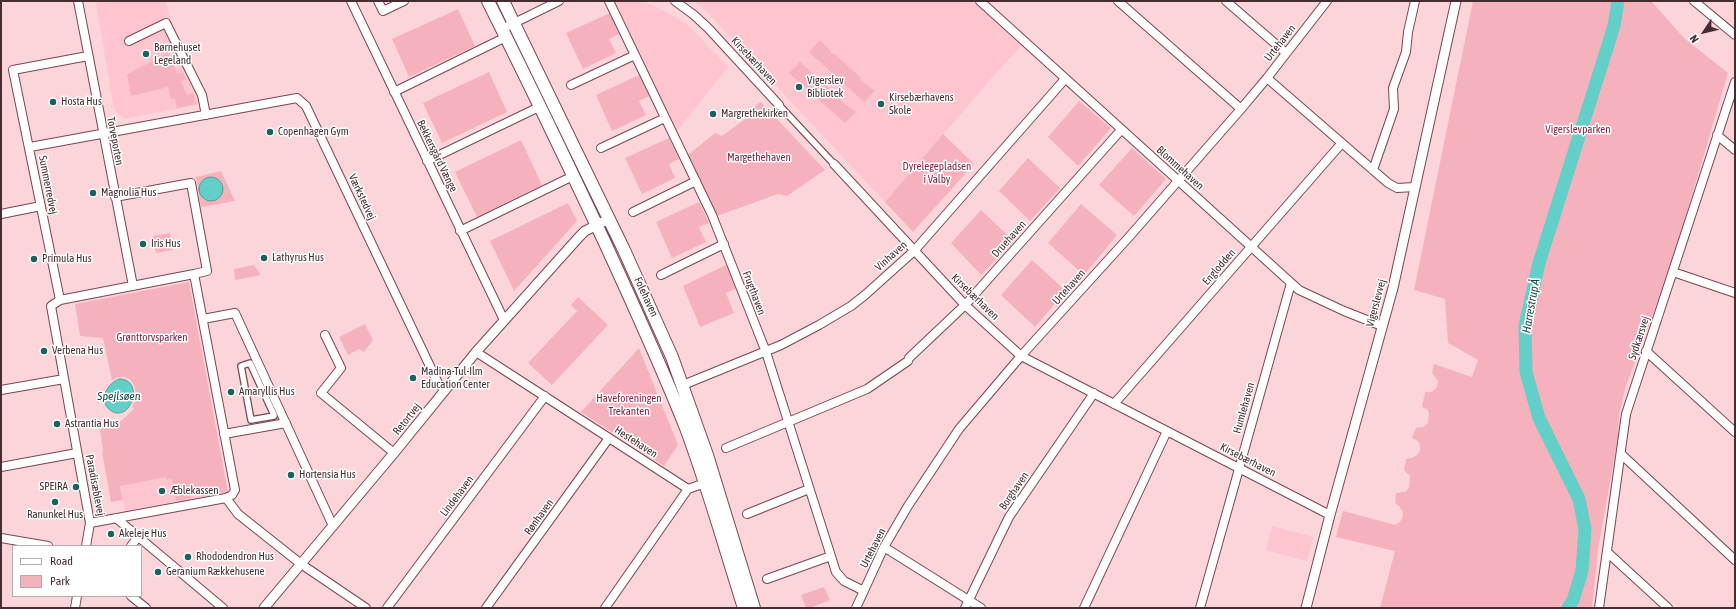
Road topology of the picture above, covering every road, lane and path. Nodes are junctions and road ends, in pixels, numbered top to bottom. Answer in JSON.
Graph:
{"nodes":[{"id":1,"x":78,"y":1,"type":"edge"},
{"id":2,"x":351,"y":1,"type":"edge"},
{"id":3,"x":378,"y":1,"type":"edge"},
{"id":4,"x":404,"y":1,"type":"edge"},
{"id":5,"x":488,"y":1,"type":"edge"},
{"id":6,"x":503,"y":1,"type":"edge"},
{"id":7,"x":559,"y":1,"type":"edge"},
{"id":8,"x":609,"y":1,"type":"edge"},
{"id":9,"x":675,"y":1,"type":"edge"},
{"id":10,"x":980,"y":1,"type":"edge"},
{"id":11,"x":1118,"y":1,"type":"edge"},
{"id":12,"x":1226,"y":1,"type":"edge"},
{"id":13,"x":1327,"y":1,"type":"edge"},
{"id":14,"x":1415,"y":1,"type":"edge"},
{"id":15,"x":1456,"y":1,"type":"edge"},
{"id":16,"x":1694,"y":1,"type":"edge"},
{"id":17,"x":514,"y":23,"type":"junction"},
{"id":18,"x":504,"y":33,"type":"junction"},
{"id":19,"x":1735,"y":35,"type":"edge"},
{"id":20,"x":129,"y":41,"type":"dead end"},
{"id":21,"x":1286,"y":53,"type":"junction"},
{"id":22,"x":635,"y":54,"type":"junction"},
{"id":23,"x":88,"y":56,"type":"junction"},
{"id":24,"x":1267,"y":78,"type":"junction"},
{"id":25,"x":1065,"y":79,"type":"junction"},
{"id":26,"x":1735,"y":82,"type":"edge"},
{"id":27,"x":571,"y":85,"type":"dead end"},
{"id":28,"x":394,"y":92,"type":"junction"},
{"id":29,"x":779,"y":105,"type":"joint"},
{"id":30,"x":539,"y":107,"type":"junction"},
{"id":31,"x":1241,"y":109,"type":"junction"},
{"id":32,"x":206,"y":115,"type":"junction"},
{"id":33,"x":665,"y":118,"type":"junction"},
{"id":34,"x":1122,"y":130,"type":"junction"},
{"id":35,"x":103,"y":133,"type":"junction"},
{"id":36,"x":1717,"y":135,"type":"junction"},
{"id":37,"x":1341,"y":144,"type":"junction"},
{"id":38,"x":30,"y":147,"type":"junction"},
{"id":39,"x":601,"y":148,"type":"dead end"},
{"id":40,"x":1735,"y":150,"type":"edge"},
{"id":41,"x":427,"y":161,"type":"junction"},
{"id":42,"x":834,"y":164,"type":"joint"},
{"id":43,"x":1373,"y":170,"type":"junction"},
{"id":44,"x":573,"y":176,"type":"junction"},
{"id":45,"x":1177,"y":180,"type":"junction"},
{"id":46,"x":696,"y":181,"type":"junction"},
{"id":47,"x":1415,"y":187,"type":"junction"},
{"id":48,"x":115,"y":197,"type":"junction"},
{"id":49,"x":41,"y":206,"type":"junction"},
{"id":50,"x":633,"y":212,"type":"dead end"},
{"id":51,"x":1,"y":214,"type":"edge"},
{"id":52,"x":609,"y":220,"type":"junction"},
{"id":53,"x":597,"y":226,"type":"junction"},
{"id":54,"x":460,"y":231,"type":"junction"},
{"id":55,"x":724,"y":244,"type":"junction"},
{"id":56,"x":1251,"y":247,"type":"junction"},
{"id":57,"x":914,"y":251,"type":"junction"},
{"id":58,"x":1673,"y":272,"type":"junction"},
{"id":59,"x":194,"y":274,"type":"junction"},
{"id":60,"x":661,"y":275,"type":"dead end"},
{"id":61,"x":1290,"y":283,"type":"junction"},
{"id":62,"x":133,"y":286,"type":"junction"},
{"id":63,"x":1735,"y":293,"type":"edge"},
{"id":64,"x":60,"y":300,"type":"junction"},
{"id":65,"x":965,"y":305,"type":"junction"},
{"id":66,"x":203,"y":319,"type":"junction"},
{"id":67,"x":504,"y":320,"type":"junction"},
{"id":68,"x":1382,"y":326,"type":"junction"},
{"id":69,"x":325,"y":335,"type":"dead end"},
{"id":70,"x":1646,"y":351,"type":"junction"},
{"id":71,"x":476,"y":352,"type":"junction"},
{"id":72,"x":766,"y":352,"type":"junction"},
{"id":73,"x":1021,"y":356,"type":"junction"},
{"id":74,"x":64,"y":379,"type":"junction"},
{"id":75,"x":683,"y":385,"type":"junction"},
{"id":76,"x":1,"y":390,"type":"edge"},
{"id":77,"x":445,"y":390,"type":"junction"},
{"id":78,"x":1094,"y":393,"type":"junction"},
{"id":79,"x":545,"y":396,"type":"junction"},
{"id":80,"x":1114,"y":404,"type":"junction"},
{"id":81,"x":251,"y":420,"type":"joint"},
{"id":82,"x":788,"y":422,"type":"junction"},
{"id":83,"x":286,"y":423,"type":"junction"},
{"id":84,"x":1167,"y":431,"type":"junction"},
{"id":85,"x":1735,"y":432,"type":"edge"},
{"id":86,"x":224,"y":434,"type":"junction"},
{"id":87,"x":609,"y":438,"type":"junction"},
{"id":88,"x":726,"y":448,"type":"dead end"},
{"id":89,"x":78,"y":453,"type":"junction"},
{"id":90,"x":394,"y":453,"type":"junction"},
{"id":91,"x":1621,"y":454,"type":"junction"},
{"id":92,"x":1,"y":467,"type":"edge"},
{"id":93,"x":1239,"y":468,"type":"junction"},
{"id":94,"x":705,"y":483,"type":"junction"},
{"id":95,"x":688,"y":489,"type":"junction"},
{"id":96,"x":810,"y":489,"type":"junction"},
{"id":97,"x":226,"y":498,"type":"junction"},
{"id":98,"x":746,"y":514,"type":"dead end"},
{"id":99,"x":1330,"y":515,"type":"junction"},
{"id":100,"x":116,"y":518,"type":"junction"},
{"id":101,"x":90,"y":523,"type":"junction"},
{"id":102,"x":333,"y":526,"type":"junction"},
{"id":103,"x":138,"y":537,"type":"junction"},
{"id":104,"x":1,"y":538,"type":"edge"},
{"id":105,"x":42,"y":545,"type":"edge"},
{"id":106,"x":86,"y":545,"type":"edge"},
{"id":107,"x":133,"y":545,"type":"edge"},
{"id":108,"x":884,"y":547,"type":"junction"},
{"id":109,"x":1607,"y":552,"type":"junction"},
{"id":110,"x":831,"y":556,"type":"junction"},
{"id":111,"x":1735,"y":560,"type":"edge"},
{"id":112,"x":301,"y":564,"type":"junction"},
{"id":113,"x":767,"y":579,"type":"dead end"},
{"id":114,"x":864,"y":591,"type":"junction"},
{"id":115,"x":77,"y":597,"type":"edge"},
{"id":116,"x":132,"y":597,"type":"edge"},
{"id":117,"x":967,"y":604,"type":"edge"},
{"id":118,"x":75,"y":608,"type":"edge"},
{"id":119,"x":146,"y":608,"type":"edge"},
{"id":120,"x":223,"y":608,"type":"edge"},
{"id":121,"x":264,"y":608,"type":"edge"},
{"id":122,"x":366,"y":608,"type":"edge"},
{"id":123,"x":387,"y":608,"type":"edge"},
{"id":124,"x":486,"y":608,"type":"edge"},
{"id":125,"x":605,"y":608,"type":"edge"},
{"id":126,"x":744,"y":608,"type":"edge"},
{"id":127,"x":754,"y":608,"type":"edge"},
{"id":128,"x":856,"y":608,"type":"edge"},
{"id":129,"x":981,"y":608,"type":"edge"},
{"id":130,"x":1084,"y":608,"type":"edge"},
{"id":131,"x":1200,"y":608,"type":"edge"},
{"id":132,"x":1306,"y":608,"type":"edge"},
{"id":133,"x":1599,"y":608,"type":"edge"},
{"id":134,"x":1668,"y":608,"type":"edge"}],
"edges":[{"from":1,"to":23,"type":"street","name":"Torveporten"},
{"from":2,"to":28,"type":"street","name":"Bekkersgård Vænge"},
{"from":3,"to":4,"type":"street"},
{"from":5,"to":18,"type":"main road","name":"Folehaven"},
{"from":6,"to":17,"type":"main road","name":"Folehaven"},
{"from":7,"to":17,"type":"street"},
{"from":8,"to":22,"type":"street","name":"Frugthaven"},
{"from":9,"to":29,"type":"street","name":"Kirsebærhaven"},
{"from":10,"to":25,"type":"street","name":"Blommehaven"},
{"from":11,"to":31,"type":"street"},
{"from":12,"to":21,"type":"street"},
{"from":13,"to":21,"type":"street","name":"Urtehaven"},
{"from":14,"to":43,"type":"street"},
{"from":15,"to":47,"type":"street","name":"Vigerslevvej"},
{"from":16,"to":19,"type":"street"},
{"from":17,"to":18,"type":"street"},
{"from":17,"to":52,"type":"main road","name":"Folehaven"},
{"from":18,"to":28,"type":"street"},
{"from":18,"to":30,"type":"main road","name":"Folehaven"},
{"from":20,"to":32,"type":"street"},
{"from":21,"to":24,"type":"street","name":"Urtehaven"},
{"from":22,"to":27,"type":"street"},
{"from":22,"to":33,"type":"street","name":"Frugthaven"},
{"from":23,"to":35,"type":"street","name":"Torveporten"},
{"from":23,"to":38,"type":"street"},
{"from":24,"to":31,"type":"street","name":"Urtehaven"},
{"from":24,"to":37,"type":"street"},
{"from":25,"to":34,"type":"street","name":"Blommehaven"},
{"from":25,"to":57,"type":"street","name":"Vinhaven"},
{"from":26,"to":36,"type":"street","name":"Sydkærsvej"},
{"from":28,"to":41,"type":"street","name":"Bekkersgård Vænge"},
{"from":29,"to":42,"type":"street","name":"Kirsebærhaven"},
{"from":30,"to":41,"type":"street"},
{"from":30,"to":44,"type":"main road","name":"Folehaven"},
{"from":31,"to":45,"type":"street","name":"Urtehaven"},
{"from":32,"to":35,"type":"street","name":"Værkstedvej"},
{"from":32,"to":77,"type":"street","name":"Værkstedvej"},
{"from":33,"to":39,"type":"street"},
{"from":33,"to":46,"type":"street","name":"Frugthaven"},
{"from":34,"to":45,"type":"street","name":"Blommehaven"},
{"from":34,"to":65,"type":"street","name":"Druehaven"},
{"from":35,"to":38,"type":"street","name":"Summerredvej"},
{"from":35,"to":48,"type":"street","name":"Torveporten"},
{"from":36,"to":40,"type":"street"},
{"from":36,"to":58,"type":"street","name":"Sydkærsvej"},
{"from":37,"to":43,"type":"street"},
{"from":37,"to":56,"type":"street","name":"Englodden"},
{"from":38,"to":49,"type":"street","name":"Summerredvej"},
{"from":41,"to":54,"type":"street","name":"Bekkersgård Vænge"},
{"from":42,"to":57,"type":"street","name":"Kirsebærhaven"},
{"from":43,"to":47,"type":"street"},
{"from":44,"to":53,"type":"main road","name":"Folehaven"},
{"from":44,"to":54,"type":"street"},
{"from":45,"to":56,"type":"street","name":"Blommehaven"},
{"from":45,"to":73,"type":"street","name":"Urtehaven"},
{"from":46,"to":50,"type":"street"},
{"from":46,"to":55,"type":"street","name":"Frugthaven"},
{"from":47,"to":68,"type":"street","name":"Vigerslevvej"},
{"from":48,"to":59,"type":"street"},
{"from":48,"to":62,"type":"street","name":"Torveporten"},
{"from":49,"to":51,"type":"street"},
{"from":49,"to":64,"type":"street","name":"Summerredvej"},
{"from":52,"to":53,"type":"street","name":"Retortvej"},
{"from":52,"to":75,"type":"main road","name":"Folehaven"},
{"from":53,"to":67,"type":"street","name":"Retortvej"},
{"from":53,"to":94,"type":"main road","name":"Folehaven"},
{"from":54,"to":67,"type":"street","name":"Bekkersgård Vænge"},
{"from":55,"to":60,"type":"street","name":"Folehaven"},
{"from":55,"to":72,"type":"street","name":"Frugthaven"},
{"from":56,"to":61,"type":"street","name":"Blommehaven"},
{"from":56,"to":80,"type":"street","name":"Englodden"},
{"from":57,"to":65,"type":"street","name":"Kirsebærhaven"},
{"from":57,"to":72,"type":"street","name":"Vinhaven"},
{"from":58,"to":63,"type":"street"},
{"from":58,"to":70,"type":"street","name":"Sydkærsvej"},
{"from":59,"to":62,"type":"street"},
{"from":59,"to":66,"type":"street"},
{"from":61,"to":68,"type":"street","name":"Blommehaven"},
{"from":61,"to":93,"type":"street","name":"Humlehaven"},
{"from":62,"to":64,"type":"street"},
{"from":64,"to":74,"type":"street","name":"Paradisæblevej"},
{"from":65,"to":73,"type":"street","name":"Kirsebærhaven"},
{"from":65,"to":82,"type":"street","name":"Druehaven"},
{"from":66,"to":83,"type":"street"},
{"from":66,"to":86,"type":"street"},
{"from":67,"to":71,"type":"street","name":"Retortvej"},
{"from":68,"to":99,"type":"street","name":"Vigerslevvej"},
{"from":69,"to":90,"type":"street"},
{"from":70,"to":85,"type":"street"},
{"from":70,"to":91,"type":"street","name":"Sydkærsvej"},
{"from":71,"to":77,"type":"street","name":"Retortvej"},
{"from":71,"to":79,"type":"street","name":"Hestehaven"},
{"from":72,"to":75,"type":"street","name":"Vinhaven"},
{"from":72,"to":82,"type":"street","name":"Frugthaven"},
{"from":73,"to":78,"type":"street","name":"Kirsebærhaven"},
{"from":73,"to":108,"type":"street","name":"Urtehaven"},
{"from":74,"to":76,"type":"street"},
{"from":74,"to":89,"type":"street","name":"Paradisæblevej"},
{"from":75,"to":127,"type":"main road","name":"Folehaven"},
{"from":77,"to":90,"type":"street","name":"Retortvej"},
{"from":78,"to":80,"type":"street","name":"Kirsebærhaven"},
{"from":78,"to":117,"type":"street","name":"Borghaven"},
{"from":79,"to":87,"type":"street","name":"Hestehaven"},
{"from":79,"to":123,"type":"street","name":"Lindehaven"},
{"from":80,"to":84,"type":"street","name":"Kirsebærhaven"},
{"from":81,"to":81,"type":"street"},
{"from":82,"to":88,"type":"street","name":"Druehaven"},
{"from":82,"to":96,"type":"street","name":"Frugthaven"},
{"from":83,"to":86,"type":"street"},
{"from":83,"to":102,"type":"street"},
{"from":84,"to":93,"type":"street","name":"Kirsebærhaven"},
{"from":84,"to":130,"type":"street"},
{"from":86,"to":97,"type":"street"},
{"from":87,"to":95,"type":"street","name":"Hestehaven"},
{"from":87,"to":124,"type":"street","name":"Rønhaven"},
{"from":89,"to":92,"type":"street"},
{"from":89,"to":101,"type":"street","name":"Paradisæblevej"},
{"from":90,"to":102,"type":"street","name":"Retortvej"},
{"from":91,"to":109,"type":"street","name":"Sydkærsvej"},
{"from":91,"to":111,"type":"street"},
{"from":93,"to":99,"type":"street","name":"Kirsebærhaven"},
{"from":93,"to":131,"type":"street","name":"Humlehaven"},
{"from":94,"to":95,"type":"street"},
{"from":94,"to":126,"type":"main road","name":"Folehaven"},
{"from":95,"to":125,"type":"street"},
{"from":96,"to":98,"type":"street"},
{"from":96,"to":110,"type":"street","name":"Frugthaven"},
{"from":97,"to":100,"type":"street","name":"Paradisæblevej"},
{"from":97,"to":112,"type":"street"},
{"from":99,"to":132,"type":"street","name":"Vigerslevvej"},
{"from":100,"to":101,"type":"street","name":"Paradisæblevej"},
{"from":100,"to":103,"type":"street"},
{"from":101,"to":106,"type":"street"},
{"from":102,"to":112,"type":"street","name":"Retortvej"},
{"from":103,"to":107,"type":"street"},
{"from":103,"to":120,"type":"street"},
{"from":104,"to":105,"type":"street"},
{"from":108,"to":114,"type":"street","name":"Urtehaven"},
{"from":108,"to":117,"type":"street"},
{"from":109,"to":133,"type":"street","name":"Sydkærsvej"},
{"from":109,"to":134,"type":"street"},
{"from":110,"to":113,"type":"street"},
{"from":110,"to":114,"type":"street","name":"Frugthaven"},
{"from":112,"to":121,"type":"street","name":"Retortvej"},
{"from":112,"to":122,"type":"street"},
{"from":114,"to":128,"type":"street","name":"Urtehaven"},
{"from":115,"to":118,"type":"street"},
{"from":116,"to":119,"type":"street"},
{"from":117,"to":129,"type":"street"}]}
